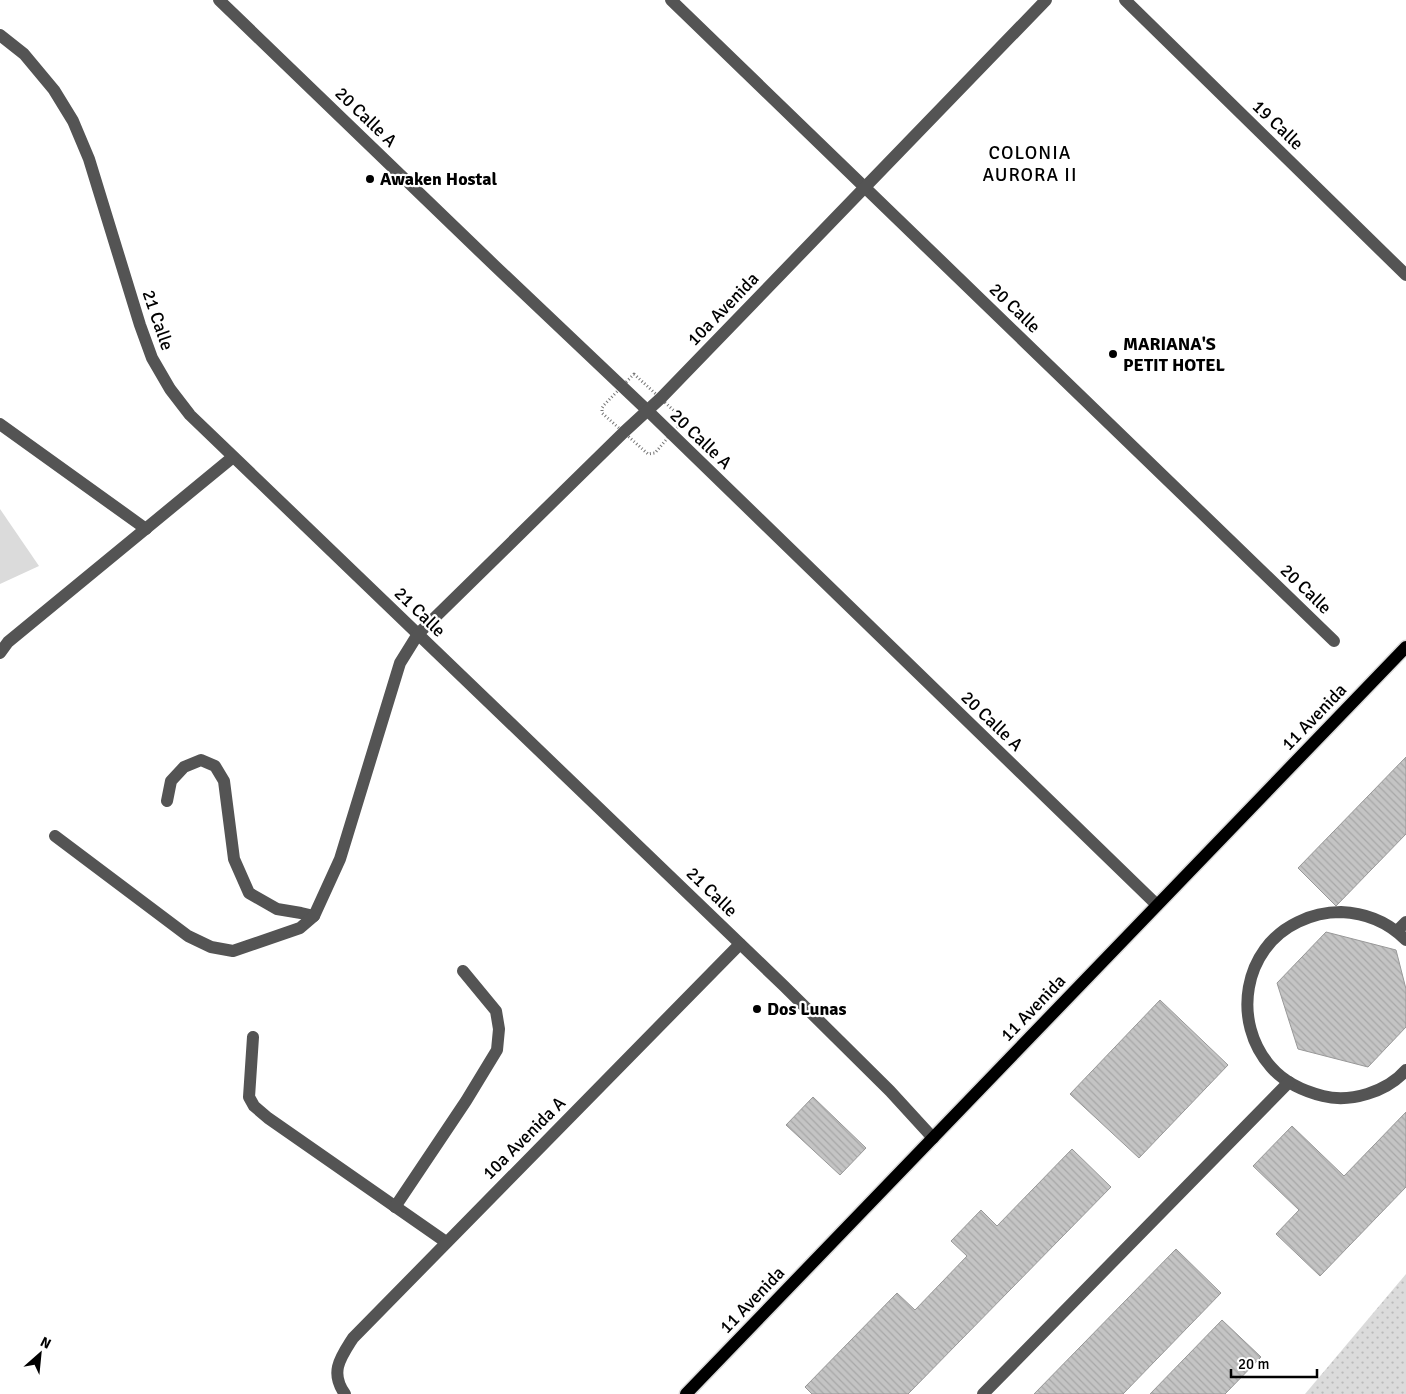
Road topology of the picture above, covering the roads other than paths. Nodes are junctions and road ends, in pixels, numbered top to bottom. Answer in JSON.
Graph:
{"nodes":[{"id":1,"x":219,"y":0,"type":"edge"},
{"id":2,"x":671,"y":0,"type":"edge"},
{"id":3,"x":1046,"y":0,"type":"edge"},
{"id":4,"x":1125,"y":0,"type":"edge"},
{"id":5,"x":0,"y":35,"type":"edge"},
{"id":6,"x":865,"y":187,"type":"junction"},
{"id":7,"x":1406,"y":275,"type":"edge"},
{"id":8,"x":648,"y":411,"type":"junction"},
{"id":9,"x":0,"y":424,"type":"edge"},
{"id":10,"x":233,"y":457,"type":"junction"},
{"id":11,"x":146,"y":529,"type":"junction"},
{"id":12,"x":418,"y":634,"type":"junction"},
{"id":13,"x":1334,"y":641,"type":"dead end"},
{"id":14,"x":1406,"y":647,"type":"edge"},
{"id":15,"x":0,"y":654,"type":"edge"},
{"id":16,"x":167,"y":802,"type":"dead end"},
{"id":17,"x":55,"y":836,"type":"dead end"},
{"id":18,"x":1157,"y":905,"type":"junction"},
{"id":19,"x":314,"y":916,"type":"junction"},
{"id":20,"x":1403,"y":931,"type":"edge"},
{"id":21,"x":740,"y":944,"type":"junction"},
{"id":22,"x":463,"y":971,"type":"dead end"},
{"id":23,"x":254,"y":1037,"type":"dead end"},
{"id":24,"x":1406,"y":1070,"type":"edge"},
{"id":25,"x":1289,"y":1082,"type":"junction"},
{"id":26,"x":933,"y":1138,"type":"junction"},
{"id":27,"x":395,"y":1207,"type":"junction"},
{"id":28,"x":446,"y":1242,"type":"junction"},
{"id":29,"x":345,"y":1394,"type":"edge"},
{"id":30,"x":686,"y":1394,"type":"edge"},
{"id":31,"x":983,"y":1394,"type":"edge"}],
"edges":[{"from":1,"to":8,"type":"street","name":"20 Calle A"},
{"from":2,"to":6,"type":"street","name":"20 Calle"},
{"from":3,"to":6,"type":"street","name":"10a Avenida"},
{"from":4,"to":7,"type":"street","name":"19 Calle"},
{"from":5,"to":10,"type":"street","name":"21 Calle"},
{"from":6,"to":8,"type":"street","name":"10a Avenida"},
{"from":6,"to":13,"type":"street","name":"20 Calle"},
{"from":8,"to":12,"type":"street","name":"10a Avenida"},
{"from":8,"to":18,"type":"street","name":"20 Calle A"},
{"from":9,"to":11,"type":"street"},
{"from":10,"to":11,"type":"street"},
{"from":10,"to":12,"type":"street","name":"21 Calle"},
{"from":11,"to":15,"type":"street"},
{"from":12,"to":19,"type":"street","name":"10a Avenida"},
{"from":12,"to":21,"type":"street","name":"21 Calle"},
{"from":14,"to":18,"type":"main road","name":"11 Avenida"},
{"from":16,"to":19,"type":"street"},
{"from":17,"to":19,"type":"street"},
{"from":18,"to":26,"type":"main road","name":"11 Avenida"},
{"from":20,"to":25,"type":"street"},
{"from":21,"to":26,"type":"street","name":"21 Calle"},
{"from":21,"to":28,"type":"street","name":"10a Avenida A"},
{"from":22,"to":27,"type":"street"},
{"from":23,"to":27,"type":"street"},
{"from":24,"to":25,"type":"street"},
{"from":25,"to":31,"type":"street"},
{"from":26,"to":30,"type":"main road","name":"11 Avenida"},
{"from":27,"to":28,"type":"street"},
{"from":28,"to":29,"type":"street","name":"10a Avenida A"}]}
